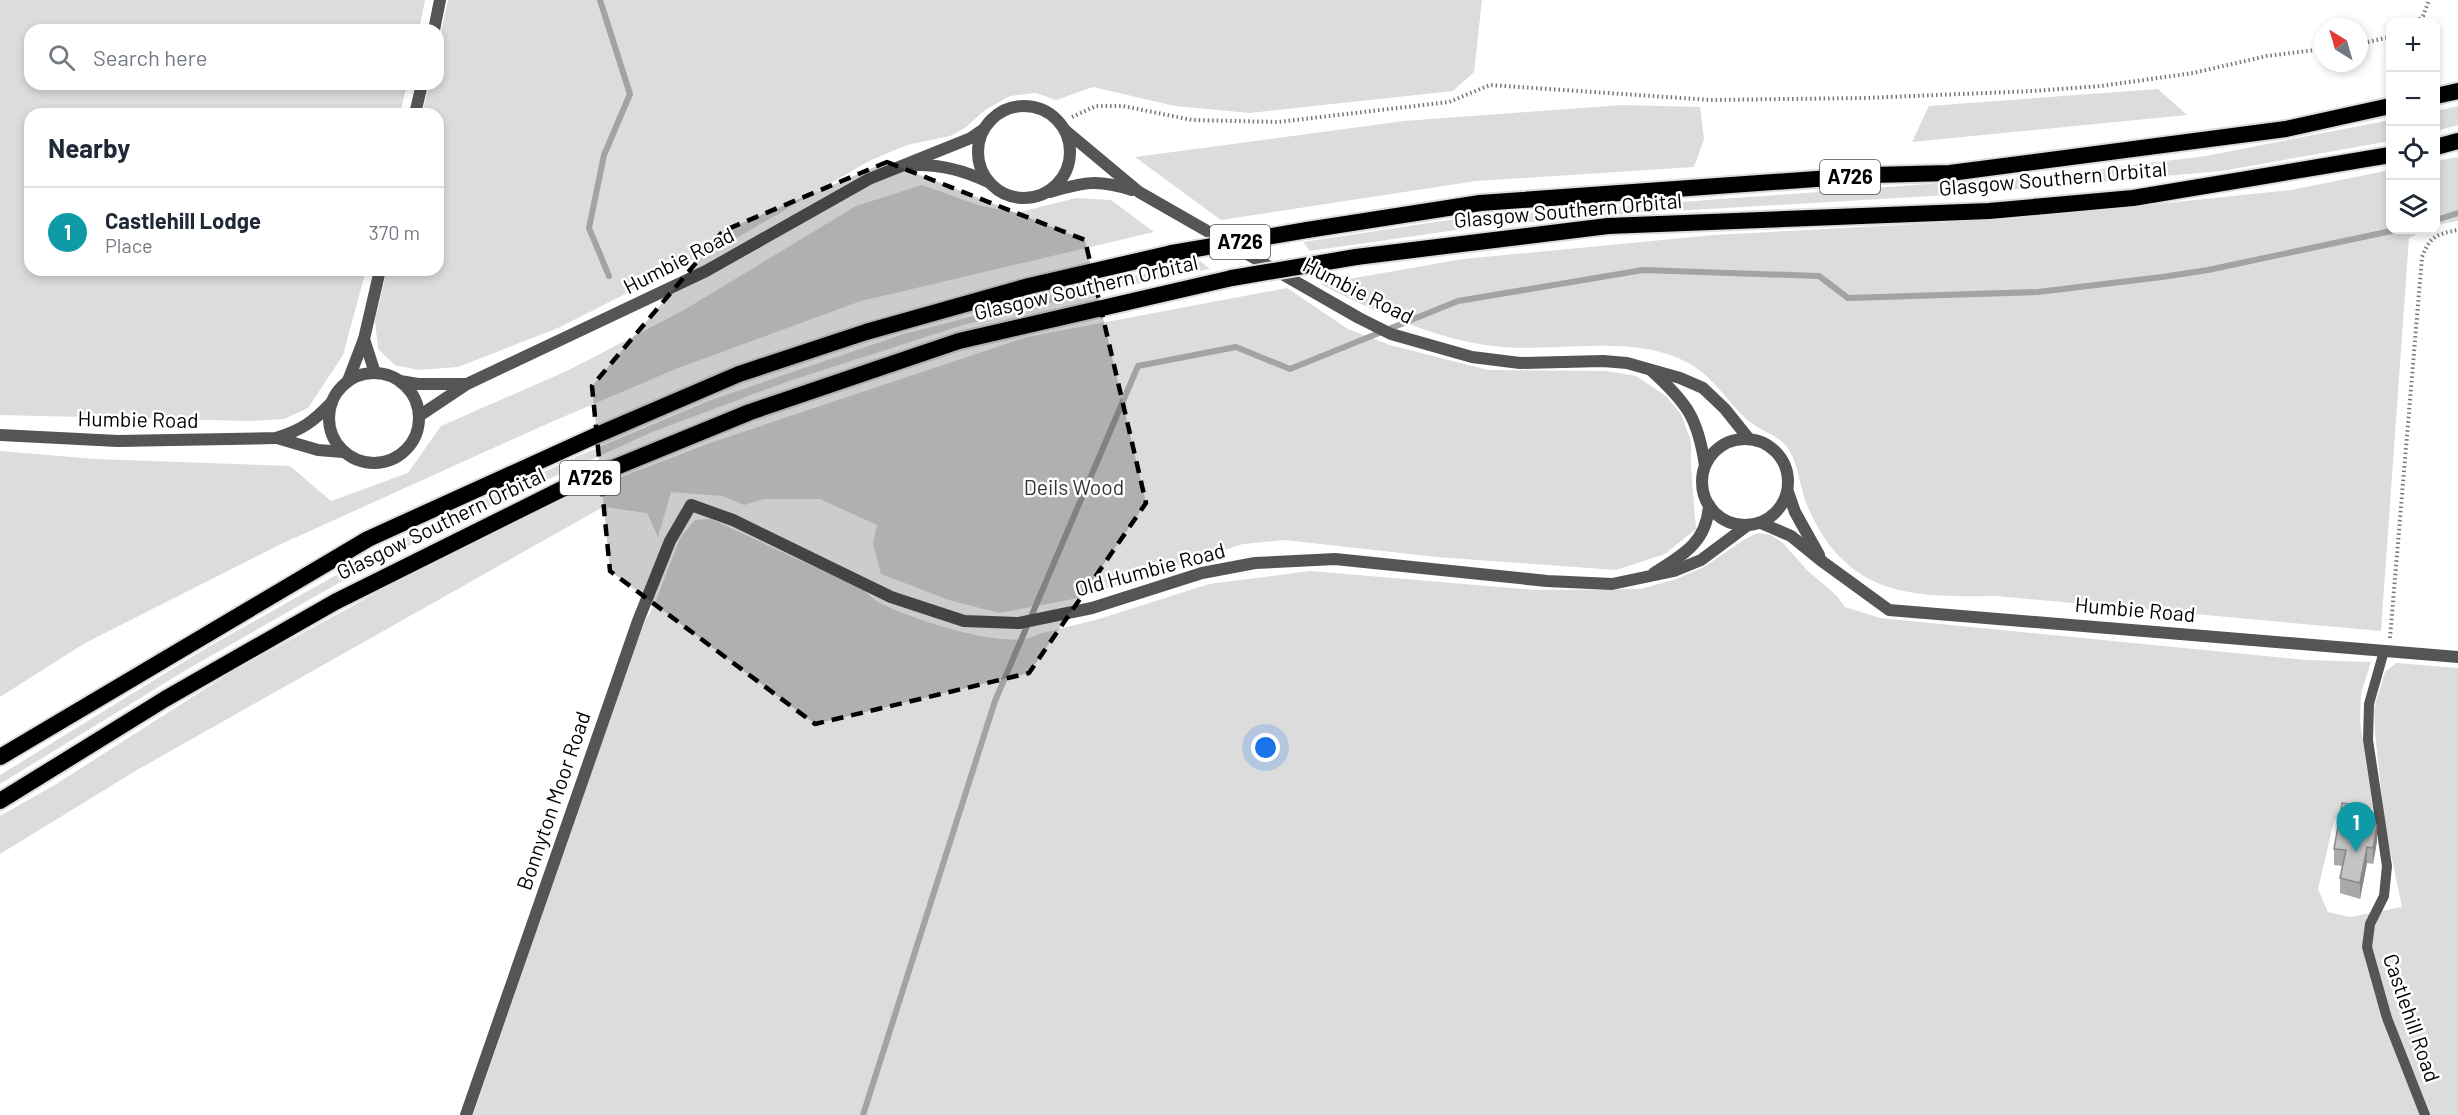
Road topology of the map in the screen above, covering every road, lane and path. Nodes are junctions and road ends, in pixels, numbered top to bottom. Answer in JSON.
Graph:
{"nodes":[{"id":1,"x":440,"y":0,"type":"edge"},
{"id":2,"x":2429,"y":0,"type":"edge"},
{"id":3,"x":2421,"y":18,"type":"edge"},
{"id":4,"x":435,"y":24,"type":"edge"},
{"id":5,"x":2386,"y":38,"type":"edge"},
{"id":6,"x":2368,"y":42,"type":"edge"},
{"id":7,"x":2314,"y":50,"type":"edge"},
{"id":8,"x":421,"y":90,"type":"edge"},
{"id":9,"x":2458,"y":91,"type":"edge"},
{"id":10,"x":2440,"y":95,"type":"edge"},
{"id":11,"x":2386,"y":107,"type":"edge"},
{"id":12,"x":416,"y":108,"type":"edge"},
{"id":13,"x":1064,"y":128,"type":"junction"},
{"id":14,"x":984,"y":129,"type":"junction"},
{"id":15,"x":2458,"y":141,"type":"edge"},
{"id":16,"x":2440,"y":146,"type":"edge"},
{"id":17,"x":2386,"y":156,"type":"edge"},
{"id":18,"x":905,"y":166,"type":"junction"},
{"id":19,"x":992,"y":184,"type":"junction"},
{"id":20,"x":1139,"y":192,"type":"junction"},
{"id":21,"x":1041,"y":194,"type":"junction"},
{"id":22,"x":2458,"y":230,"type":"edge"},
{"id":23,"x":379,"y":276,"type":"edge"},
{"id":24,"x":364,"y":339,"type":"junction"},
{"id":25,"x":1649,"y":369,"type":"junction"},
{"id":26,"x":375,"y":373,"type":"junction"},
{"id":27,"x":348,"y":381,"type":"junction"},
{"id":28,"x":400,"y":381,"type":"junction"},
{"id":29,"x":467,"y":384,"type":"junction"},
{"id":30,"x":332,"y":402,"type":"junction"},
{"id":31,"x":419,"y":416,"type":"junction"},
{"id":32,"x":0,"y":435,"type":"edge"},
{"id":33,"x":276,"y":438,"type":"junction"},
{"id":34,"x":1749,"y":438,"type":"junction"},
{"id":35,"x":343,"y":452,"type":"junction"},
{"id":36,"x":1705,"y":466,"type":"junction"},
{"id":37,"x":1788,"y":492,"type":"junction"},
{"id":38,"x":691,"y":505,"type":"joint"},
{"id":39,"x":1709,"y":506,"type":"junction"},
{"id":40,"x":1761,"y":523,"type":"junction"},
{"id":41,"x":1748,"y":525,"type":"junction"},
{"id":42,"x":1823,"y":562,"type":"junction"},
{"id":43,"x":1643,"y":579,"type":"junction"},
{"id":44,"x":2387,"y":651,"type":"junction"},
{"id":45,"x":2458,"y":657,"type":"edge"},
{"id":46,"x":0,"y":757,"type":"edge"},
{"id":47,"x":0,"y":801,"type":"edge"},
{"id":48,"x":466,"y":1115,"type":"edge"},
{"id":49,"x":2425,"y":1115,"type":"edge"}],
"edges":[{"from":1,"to":4,"type":"street"},
{"from":2,"to":3,"type":"path"},
{"from":5,"to":6,"type":"path"},
{"from":7,"to":13,"type":"path"},
{"from":8,"to":12,"type":"street"},
{"from":9,"to":10,"type":"highway"},
{"from":11,"to":46,"type":"highway","name":"Glasgow Southern Orbital","number":"A726","bridge":true},
{"from":13,"to":14,"type":"street"},
{"from":13,"to":20,"type":"street","name":"Humbie Road"},
{"from":13,"to":21,"type":"street"},
{"from":14,"to":18,"type":"street","name":"Humbie Road"},
{"from":14,"to":19,"type":"street"},
{"from":15,"to":16,"type":"highway"},
{"from":17,"to":47,"type":"highway","name":"Glasgow Southern Orbital","number":"A726","bridge":true},
{"from":18,"to":19,"type":"street","name":"Humbie Road"},
{"from":18,"to":29,"type":"street","name":"Humbie Road"},
{"from":19,"to":21,"type":"street"},
{"from":20,"to":21,"type":"street","name":"Humbie Road"},
{"from":20,"to":25,"type":"street","name":"Humbie Road"},
{"from":22,"to":44,"type":"path"},
{"from":23,"to":24,"type":"street"},
{"from":24,"to":26,"type":"street"},
{"from":24,"to":27,"type":"street"},
{"from":25,"to":34,"type":"street","name":"Humbie Road"},
{"from":25,"to":36,"type":"street"},
{"from":26,"to":27,"type":"street"},
{"from":26,"to":28,"type":"street"},
{"from":27,"to":30,"type":"street"},
{"from":28,"to":29,"type":"street","name":"Humbie Road"},
{"from":28,"to":31,"type":"street"},
{"from":29,"to":31,"type":"street","name":"Humbie Road"},
{"from":30,"to":33,"type":"street","name":"Humbie Road"},
{"from":30,"to":35,"type":"street"},
{"from":31,"to":35,"type":"street"},
{"from":32,"to":33,"type":"street","name":"Humbie Road"},
{"from":33,"to":35,"type":"street","name":"Humbie Road"},
{"from":34,"to":36,"type":"street"},
{"from":34,"to":37,"type":"street","name":"Humbie Road"},
{"from":36,"to":39,"type":"street"},
{"from":37,"to":40,"type":"street"},
{"from":37,"to":42,"type":"street","name":"Humbie Road"},
{"from":38,"to":43,"type":"street","name":"Old Humbie Road"},
{"from":38,"to":48,"type":"street","name":"Bonnyton Moor Road"},
{"from":39,"to":41,"type":"street"},
{"from":39,"to":43,"type":"street"},
{"from":40,"to":41,"type":"street"},
{"from":40,"to":42,"type":"street","name":"Humbie Road"},
{"from":41,"to":43,"type":"street"},
{"from":42,"to":44,"type":"street","name":"Humbie Road"},
{"from":44,"to":45,"type":"street","name":"Humbie Road"},
{"from":44,"to":49,"type":"lane","name":"Castlehill Road"}]}
